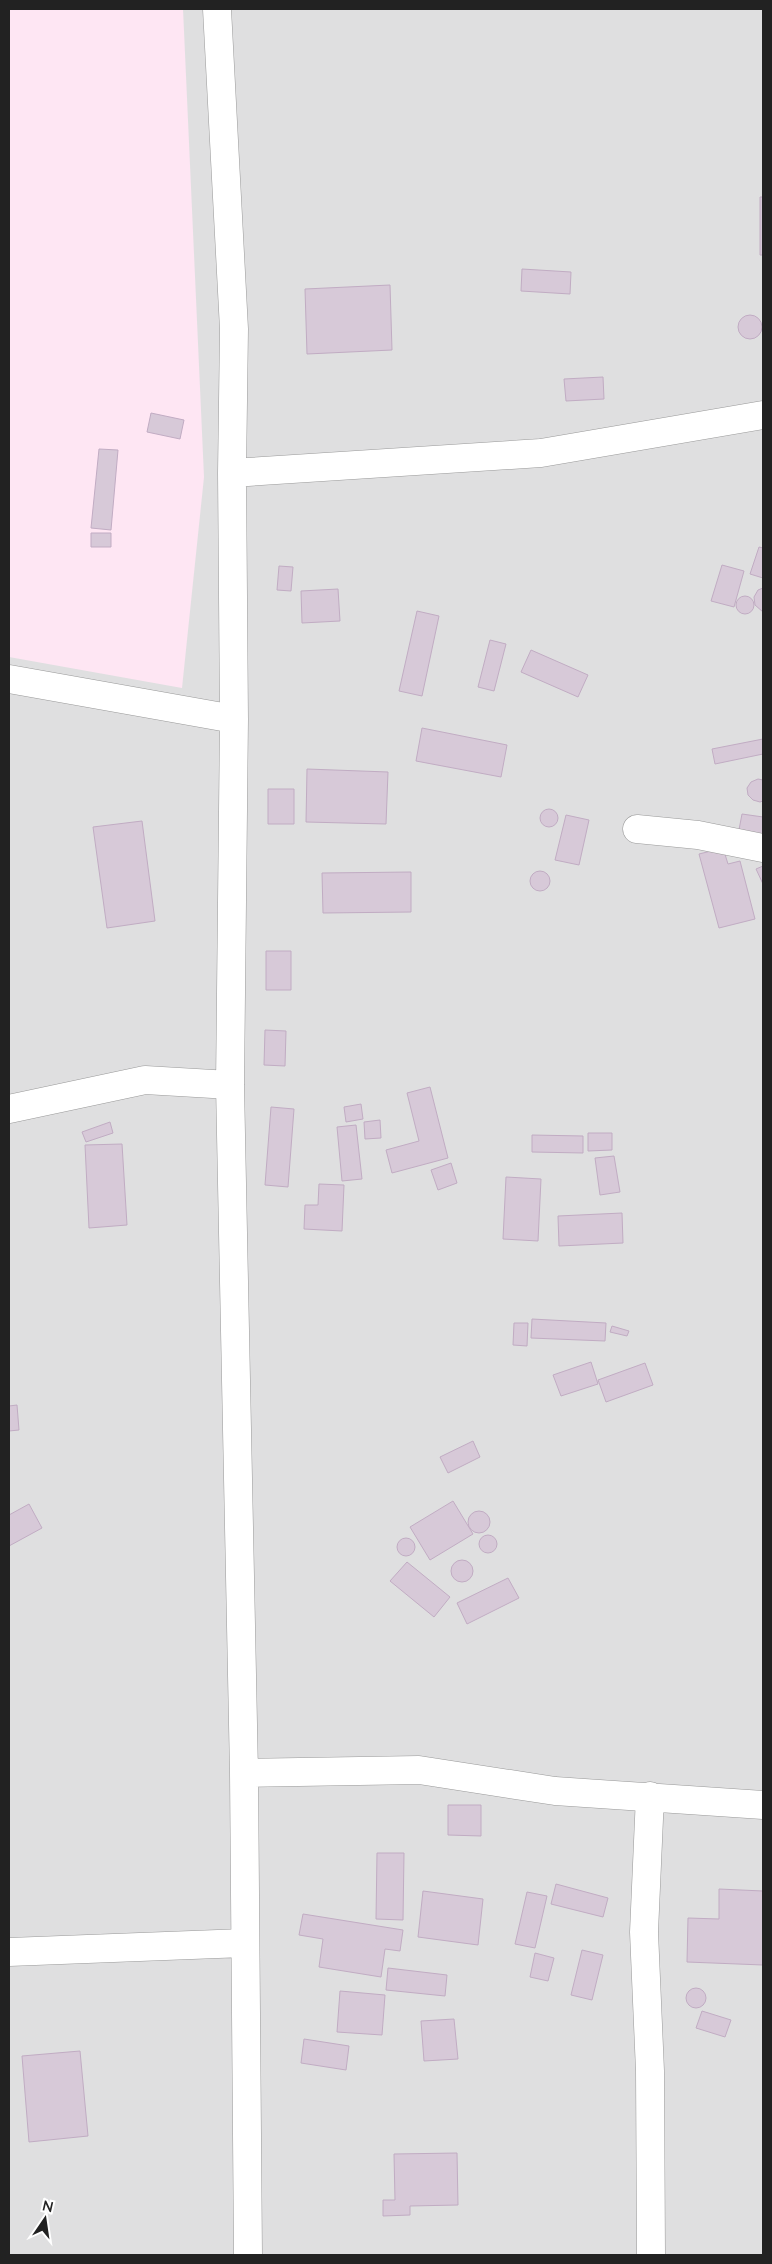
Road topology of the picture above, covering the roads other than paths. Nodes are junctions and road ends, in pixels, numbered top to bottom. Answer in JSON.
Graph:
{"nodes":[{"id":1,"x":217,"y":9,"type":"edge"},
{"id":2,"x":763,"y":415,"type":"edge"},
{"id":3,"x":232,"y":473,"type":"junction"},
{"id":4,"x":9,"y":679,"type":"edge"},
{"id":5,"x":234,"y":719,"type":"junction"},
{"id":6,"x":637,"y":829,"type":"dead end"},
{"id":7,"x":763,"y":848,"type":"edge"},
{"id":8,"x":230,"y":1084,"type":"junction"},
{"id":9,"x":9,"y":1109,"type":"edge"},
{"id":10,"x":244,"y":1773,"type":"junction"},
{"id":11,"x":650,"y":1796,"type":"junction"},
{"id":12,"x":763,"y":1805,"type":"edge"},
{"id":13,"x":244,"y":1943,"type":"junction"},
{"id":14,"x":9,"y":1952,"type":"edge"},
{"id":15,"x":248,"y":2255,"type":"edge"},
{"id":16,"x":651,"y":2255,"type":"edge"}],
"edges":[{"from":1,"to":3,"type":"street"},
{"from":2,"to":3,"type":"street"},
{"from":3,"to":5,"type":"street"},
{"from":4,"to":5,"type":"street"},
{"from":5,"to":8,"type":"street"},
{"from":6,"to":7,"type":"street"},
{"from":8,"to":9,"type":"street"},
{"from":8,"to":10,"type":"street"},
{"from":10,"to":11,"type":"street"},
{"from":10,"to":13,"type":"street"},
{"from":11,"to":12,"type":"street"},
{"from":11,"to":16,"type":"street"},
{"from":13,"to":14,"type":"street"},
{"from":13,"to":15,"type":"street"}]}
